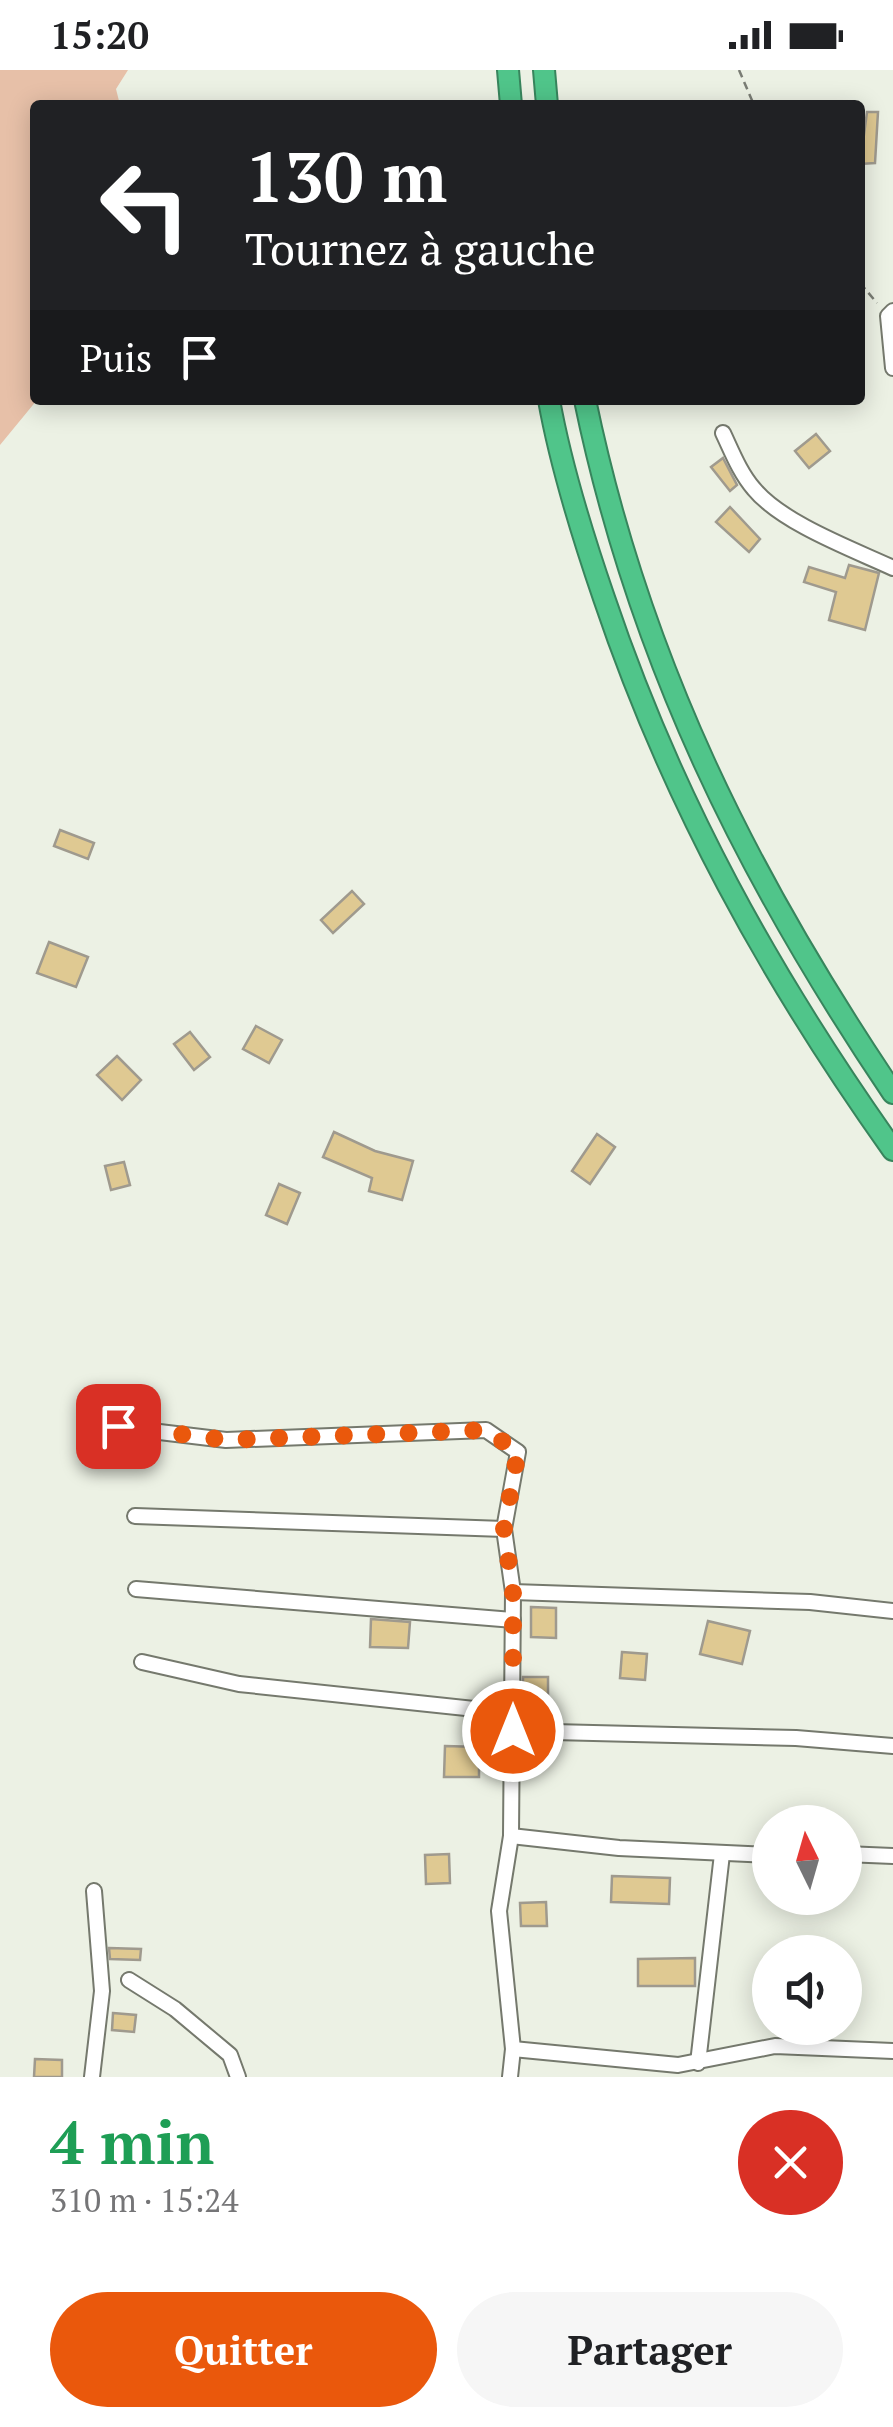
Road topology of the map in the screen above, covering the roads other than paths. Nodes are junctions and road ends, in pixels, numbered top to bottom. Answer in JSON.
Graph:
{"nodes":[{"id":1,"x":508,"y":70,"type":"edge"},
{"id":2,"x":544,"y":70,"type":"edge"},
{"id":3,"x":511,"y":100,"type":"edge"},
{"id":4,"x":547,"y":100,"type":"edge"},
{"id":5,"x":890,"y":314,"type":"edge"},
{"id":6,"x":893,"y":368,"type":"edge"},
{"id":7,"x":550,"y":405,"type":"edge"},
{"id":8,"x":586,"y":405,"type":"edge"},
{"id":9,"x":723,"y":433,"type":"dead end"},
{"id":10,"x":893,"y":568,"type":"edge"},
{"id":11,"x":893,"y":1093,"type":"edge"},
{"id":12,"x":893,"y":1150,"type":"edge"},
{"id":13,"x":118,"y":1426,"type":"dead end"},
{"id":14,"x":135,"y":1516,"type":"dead end"},
{"id":15,"x":504,"y":1529,"type":"junction"},
{"id":16,"x":136,"y":1589,"type":"dead end"},
{"id":17,"x":513,"y":1592,"type":"junction"},
{"id":18,"x":893,"y":1611,"type":"edge"},
{"id":19,"x":513,"y":1620,"type":"junction"},
{"id":20,"x":142,"y":1662,"type":"dead end"},
{"id":21,"x":513,"y":1712,"type":"junction"},
{"id":22,"x":513,"y":1731,"type":"junction"},
{"id":23,"x":893,"y":1746,"type":"edge"},
{"id":24,"x":511,"y":1836,"type":"junction"},
{"id":25,"x":722,"y":1854,"type":"junction"},
{"id":26,"x":752,"y":1855,"type":"edge"},
{"id":27,"x":862,"y":1855,"type":"edge"},
{"id":28,"x":893,"y":1856,"type":"edge"},
{"id":29,"x":94,"y":1891,"type":"dead end"},
{"id":30,"x":129,"y":1980,"type":"dead end"},
{"id":31,"x":513,"y":2049,"type":"junction"},
{"id":32,"x":893,"y":2050,"type":"edge"},
{"id":33,"x":698,"y":2063,"type":"junction"},
{"id":34,"x":92,"y":2077,"type":"edge"},
{"id":35,"x":238,"y":2077,"type":"edge"},
{"id":36,"x":510,"y":2077,"type":"edge"}],
"edges":[{"from":1,"to":3,"type":"highway"},
{"from":2,"to":4,"type":"highway"},
{"from":5,"to":6,"type":"street"},
{"from":7,"to":12,"type":"highway"},
{"from":8,"to":11,"type":"highway"},
{"from":9,"to":10,"type":"street"},
{"from":13,"to":15,"type":"street"},
{"from":14,"to":15,"type":"street"},
{"from":15,"to":17,"type":"street"},
{"from":16,"to":19,"type":"street"},
{"from":17,"to":18,"type":"street"},
{"from":17,"to":19,"type":"street"},
{"from":19,"to":21,"type":"street"},
{"from":20,"to":21,"type":"street"},
{"from":21,"to":22,"type":"street"},
{"from":22,"to":23,"type":"street"},
{"from":22,"to":24,"type":"street"},
{"from":24,"to":25,"type":"street"},
{"from":24,"to":31,"type":"street"},
{"from":25,"to":26,"type":"street"},
{"from":25,"to":33,"type":"street"},
{"from":27,"to":28,"type":"street"},
{"from":29,"to":34,"type":"street"},
{"from":30,"to":35,"type":"street"},
{"from":31,"to":33,"type":"street"},
{"from":31,"to":36,"type":"street"},
{"from":32,"to":33,"type":"street"}]}
